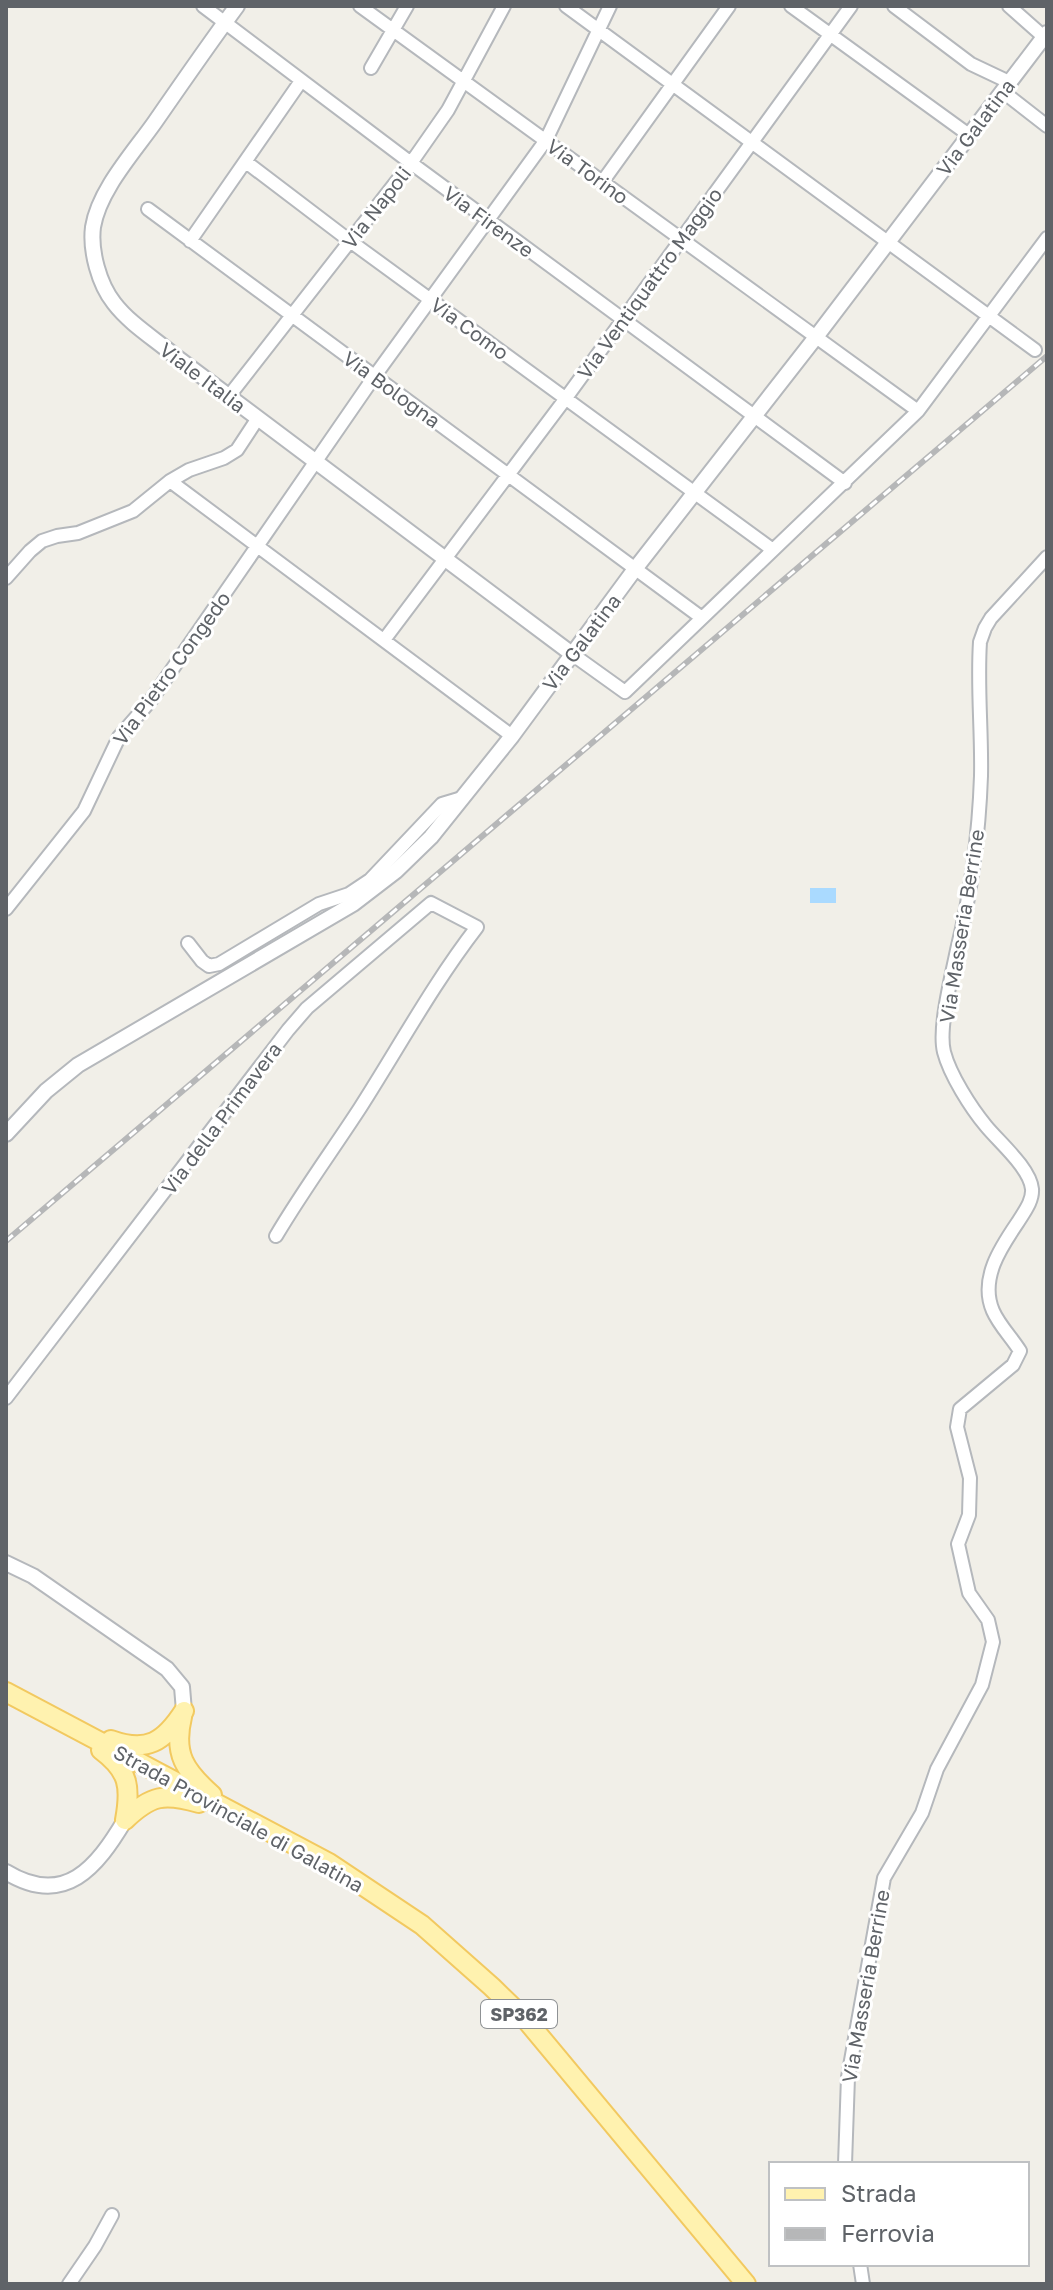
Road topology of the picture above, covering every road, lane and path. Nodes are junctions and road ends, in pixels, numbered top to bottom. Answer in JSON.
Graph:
{"nodes":[{"id":1,"x":203,"y":6,"type":"edge"},
{"id":2,"x":237,"y":6,"type":"edge"},
{"id":3,"x":360,"y":6,"type":"edge"},
{"id":4,"x":407,"y":6,"type":"edge"},
{"id":5,"x":504,"y":6,"type":"edge"},
{"id":6,"x":566,"y":6,"type":"edge"},
{"id":7,"x":610,"y":6,"type":"edge"},
{"id":8,"x":729,"y":6,"type":"edge"},
{"id":9,"x":791,"y":6,"type":"edge"},
{"id":10,"x":851,"y":6,"type":"edge"},
{"id":11,"x":894,"y":6,"type":"edge"},
{"id":12,"x":1014,"y":8,"type":"edge"},
{"id":13,"x":224,"y":24,"type":"junction"},
{"id":14,"x":393,"y":30,"type":"junction"},
{"id":15,"x":599,"y":30,"type":"junction"},
{"id":16,"x":831,"y":34,"type":"junction"},
{"id":17,"x":1046,"y":35,"type":"edge"},
{"id":18,"x":371,"y":68,"type":"dead end"},
{"id":19,"x":301,"y":81,"type":"junction"},
{"id":20,"x":464,"y":81,"type":"junction"},
{"id":21,"x":673,"y":84,"type":"junction"},
{"id":22,"x":1006,"y":86,"type":"junction"},
{"id":23,"x":1044,"y":120,"type":"edge"},
{"id":24,"x":969,"y":135,"type":"junction"},
{"id":25,"x":546,"y":140,"type":"junction"},
{"id":26,"x":751,"y":142,"type":"junction"},
{"id":27,"x":246,"y":162,"type":"junction"},
{"id":28,"x":411,"y":163,"type":"junction"},
{"id":29,"x":603,"y":181,"type":"junction"},
{"id":30,"x":148,"y":209,"type":"dead end"},
{"id":31,"x":488,"y":220,"type":"junction"},
{"id":32,"x":680,"y":238,"type":"junction"},
{"id":33,"x":1047,"y":238,"type":"edge"},
{"id":34,"x":190,"y":241,"type":"junction"},
{"id":35,"x":350,"y":241,"type":"junction"},
{"id":36,"x":887,"y":242,"type":"junction"},
{"id":37,"x":431,"y":300,"type":"junction"},
{"id":38,"x":291,"y":315,"type":"junction"},
{"id":39,"x":989,"y":316,"type":"junction"},
{"id":40,"x":622,"y":320,"type":"junction"},
{"id":41,"x":816,"y":337,"type":"junction"},
{"id":42,"x":1035,"y":350,"type":"dead end"},
{"id":43,"x":374,"y":377,"type":"junction"},
{"id":44,"x":229,"y":396,"type":"junction"},
{"id":45,"x":566,"y":398,"type":"junction"},
{"id":46,"x":918,"y":411,"type":"junction"},
{"id":47,"x":755,"y":417,"type":"junction"},
{"id":48,"x":258,"y":418,"type":"junction"},
{"id":49,"x":315,"y":461,"type":"junction"},
{"id":50,"x":507,"y":475,"type":"junction"},
{"id":51,"x":170,"y":481,"type":"junction"},
{"id":52,"x":845,"y":483,"type":"junction"},
{"id":53,"x":695,"y":493,"type":"junction"},
{"id":54,"x":258,"y":546,"type":"junction"},
{"id":55,"x":773,"y":550,"type":"junction"},
{"id":56,"x":1047,"y":557,"type":"edge"},
{"id":57,"x":446,"y":559,"type":"junction"},
{"id":58,"x":635,"y":569,"type":"junction"},
{"id":59,"x":6,"y":578,"type":"edge"},
{"id":60,"x":702,"y":618,"type":"junction"},
{"id":61,"x":384,"y":640,"type":"junction"},
{"id":62,"x":572,"y":654,"type":"junction"},
{"id":63,"x":512,"y":736,"type":"junction"},
{"id":64,"x":462,"y":798,"type":"junction"},
{"id":65,"x":6,"y":909,"type":"edge"},
{"id":66,"x":188,"y":943,"type":"dead end"},
{"id":67,"x":6,"y":1134,"type":"edge"},
{"id":68,"x":276,"y":1236,"type":"dead end"},
{"id":69,"x":6,"y":1398,"type":"edge"},
{"id":70,"x":6,"y":1563,"type":"edge"},
{"id":71,"x":6,"y":1692,"type":"edge"},
{"id":72,"x":184,"y":1711,"type":"junction"},
{"id":73,"x":71,"y":1726,"type":"junction"},
{"id":74,"x":232,"y":1812,"type":"junction"},
{"id":75,"x":125,"y":1820,"type":"junction"},
{"id":76,"x":6,"y":1872,"type":"edge"},
{"id":77,"x":845,"y":2162,"type":"edge"},
{"id":78,"x":112,"y":2215,"type":"dead end"},
{"id":79,"x":69,"y":2284,"type":"edge"},
{"id":80,"x":746,"y":2284,"type":"edge"}],
"edges":[{"from":1,"to":13,"type":"street","name":"Via Firenze"},
{"from":2,"to":13,"type":"street","name":"Viale Italia"},
{"from":3,"to":14,"type":"street","name":"Via Torino"},
{"from":4,"to":14,"type":"street"},
{"from":5,"to":20,"type":"street","name":"Via Napoli"},
{"from":6,"to":15,"type":"street"},
{"from":7,"to":15,"type":"street","name":"Via Pietro Congedo"},
{"from":8,"to":21,"type":"street"},
{"from":9,"to":16,"type":"street"},
{"from":10,"to":16,"type":"street","name":"Via Ventiquattro Maggio"},
{"from":11,"to":22,"type":"street"},
{"from":12,"to":17,"type":"street"},
{"from":13,"to":19,"type":"street","name":"Via Firenze"},
{"from":13,"to":44,"type":"street","name":"Viale Italia"},
{"from":14,"to":18,"type":"street"},
{"from":14,"to":20,"type":"street","name":"Via Torino"},
{"from":15,"to":21,"type":"street"},
{"from":15,"to":25,"type":"street","name":"Via Pietro Congedo"},
{"from":16,"to":24,"type":"street"},
{"from":16,"to":26,"type":"street","name":"Via Ventiquattro Maggio"},
{"from":17,"to":22,"type":"street","name":"Via Galatina"},
{"from":19,"to":27,"type":"street"},
{"from":19,"to":28,"type":"street","name":"Via Firenze"},
{"from":20,"to":25,"type":"street","name":"Via Torino"},
{"from":20,"to":28,"type":"street","name":"Via Napoli"},
{"from":21,"to":26,"type":"street"},
{"from":21,"to":29,"type":"street"},
{"from":22,"to":23,"type":"street"},
{"from":22,"to":24,"type":"street","name":"Via Galatina"},
{"from":24,"to":36,"type":"street","name":"Via Galatina"},
{"from":25,"to":29,"type":"street","name":"Via Torino"},
{"from":25,"to":31,"type":"street","name":"Via Pietro Congedo"},
{"from":26,"to":32,"type":"street","name":"Via Ventiquattro Maggio"},
{"from":26,"to":36,"type":"street"},
{"from":27,"to":34,"type":"street"},
{"from":27,"to":35,"type":"street","name":"Via Como"},
{"from":28,"to":31,"type":"street","name":"Via Firenze"},
{"from":28,"to":35,"type":"street","name":"Via Napoli"},
{"from":29,"to":32,"type":"street","name":"Via Torino"},
{"from":30,"to":34,"type":"street","name":"Via Bologna"},
{"from":31,"to":37,"type":"street","name":"Via Pietro Congedo"},
{"from":31,"to":40,"type":"street","name":"Via Firenze"},
{"from":32,"to":40,"type":"street","name":"Via Ventiquattro Maggio"},
{"from":32,"to":41,"type":"street","name":"Via Torino"},
{"from":33,"to":39,"type":"street"},
{"from":34,"to":38,"type":"street","name":"Via Bologna"},
{"from":35,"to":37,"type":"street","name":"Via Como"},
{"from":35,"to":38,"type":"street","name":"Via Napoli"},
{"from":36,"to":39,"type":"street"},
{"from":36,"to":41,"type":"street","name":"Via Galatina"},
{"from":37,"to":43,"type":"street","name":"Via Pietro Congedo"},
{"from":37,"to":45,"type":"street","name":"Via Como"},
{"from":38,"to":43,"type":"street","name":"Via Bologna"},
{"from":38,"to":44,"type":"street","name":"Via Napoli"},
{"from":39,"to":42,"type":"street"},
{"from":39,"to":46,"type":"street"},
{"from":40,"to":45,"type":"street","name":"Via Ventiquattro Maggio"},
{"from":40,"to":47,"type":"street","name":"Via Firenze"},
{"from":41,"to":46,"type":"street","name":"Via Torino"},
{"from":41,"to":47,"type":"street","name":"Via Galatina"},
{"from":43,"to":49,"type":"street","name":"Via Pietro Congedo"},
{"from":43,"to":50,"type":"street","name":"Via Bologna"},
{"from":44,"to":48,"type":"street","name":"Viale Italia"},
{"from":45,"to":50,"type":"street","name":"Via Ventiquattro Maggio"},
{"from":45,"to":53,"type":"street","name":"Via Como"},
{"from":46,"to":52,"type":"street"},
{"from":47,"to":52,"type":"street","name":"Via Firenze"},
{"from":47,"to":53,"type":"street","name":"Via Galatina"},
{"from":48,"to":49,"type":"street","name":"Viale Italia"},
{"from":48,"to":51,"type":"street"},
{"from":49,"to":54,"type":"street","name":"Via Pietro Congedo"},
{"from":49,"to":57,"type":"street","name":"Viale Italia"},
{"from":50,"to":57,"type":"street","name":"Via Ventiquattro Maggio"},
{"from":50,"to":58,"type":"street","name":"Via Bologna"},
{"from":51,"to":54,"type":"street"},
{"from":51,"to":59,"type":"street"},
{"from":52,"to":55,"type":"street"},
{"from":53,"to":55,"type":"street","name":"Via Como"},
{"from":53,"to":58,"type":"street","name":"Via Galatina"},
{"from":54,"to":61,"type":"street"},
{"from":54,"to":65,"type":"street","name":"Via Pietro Congedo"},
{"from":55,"to":60,"type":"street"},
{"from":56,"to":77,"type":"street","name":"Via Masseria Berrine"},
{"from":57,"to":61,"type":"street","name":"Via Ventiquattro Maggio"},
{"from":57,"to":62,"type":"street","name":"Viale Italia"},
{"from":58,"to":60,"type":"street","name":"Via Bologna"},
{"from":58,"to":62,"type":"street","name":"Via Galatina"},
{"from":60,"to":62,"type":"street"},
{"from":61,"to":63,"type":"street"},
{"from":62,"to":63,"type":"street","name":"Via Galatina"},
{"from":63,"to":64,"type":"street","name":"Via Galatina"},
{"from":64,"to":66,"type":"street"},
{"from":64,"to":67,"type":"street","name":"Via Galatina"},
{"from":68,"to":69,"type":"street","name":"Via della Primavera"},
{"from":70,"to":72,"type":"street"},
{"from":71,"to":73,"type":"main road","name":"Strada Provinciale di Galatina","number":"SP362"},
{"from":72,"to":73,"type":"main road"},
{"from":72,"to":74,"type":"main road"},
{"from":73,"to":74,"type":"main road","name":"Strada Provinciale di Galatina","number":"SP362"},
{"from":73,"to":75,"type":"main road"},
{"from":74,"to":75,"type":"main road"},
{"from":74,"to":80,"type":"main road","name":"Strada Provinciale di Galatina","number":"SP362"},
{"from":75,"to":76,"type":"street"},
{"from":78,"to":79,"type":"street"}]}
